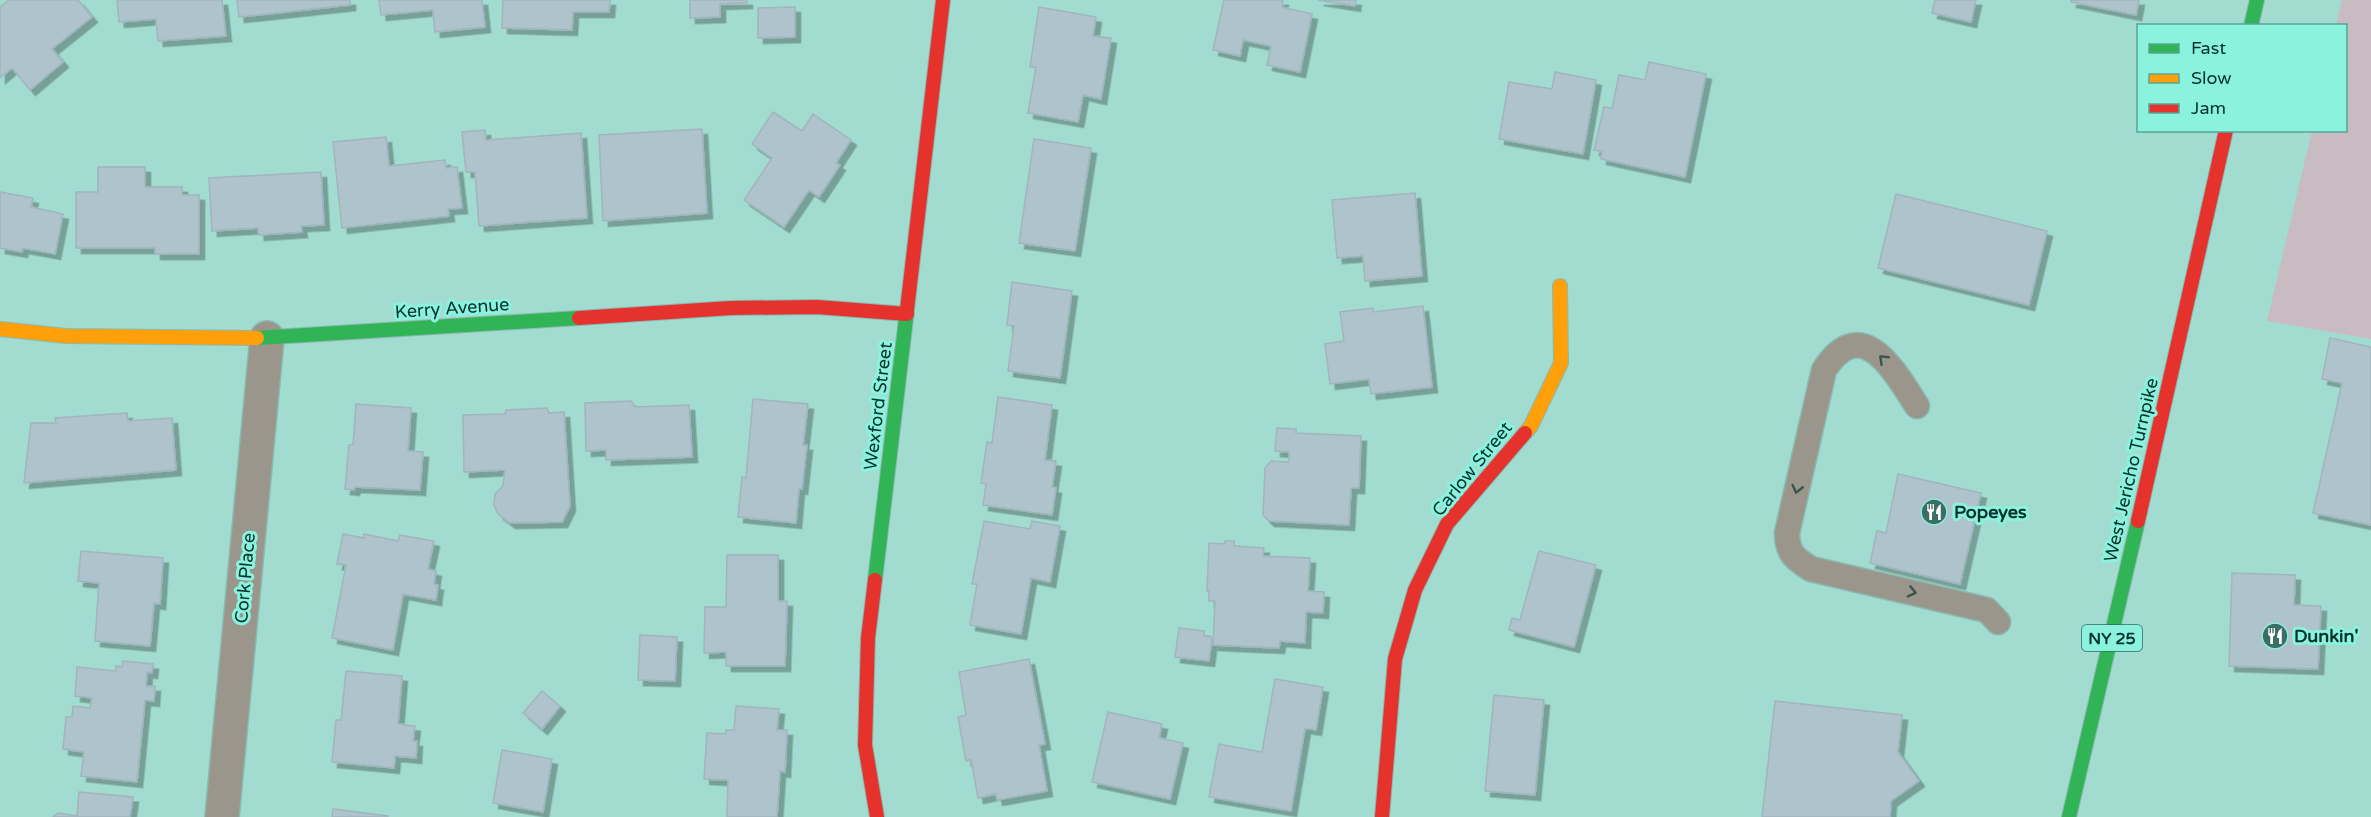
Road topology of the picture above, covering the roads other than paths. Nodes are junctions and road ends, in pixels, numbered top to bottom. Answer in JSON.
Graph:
{"nodes":[{"id":1,"x":943,"y":0,"type":"edge"},
{"id":2,"x":2257,"y":0,"type":"edge"},
{"id":3,"x":2251,"y":24,"type":"edge"},
{"id":4,"x":2226,"y":132,"type":"edge"},
{"id":5,"x":1560,"y":286,"type":"dead end"},
{"id":6,"x":907,"y":314,"type":"junction"},
{"id":7,"x":0,"y":329,"type":"edge"},
{"id":8,"x":267,"y":338,"type":"junction"},
{"id":9,"x":1917,"y":406,"type":"dead end"},
{"id":10,"x":1998,"y":622,"type":"dead end"},
{"id":11,"x":222,"y":817,"type":"edge"},
{"id":12,"x":877,"y":817,"type":"edge"},
{"id":13,"x":1382,"y":817,"type":"edge"},
{"id":14,"x":2069,"y":817,"type":"edge"}],
"edges":[{"from":1,"to":6,"type":"street","name":"Wexford Street"},
{"from":2,"to":3,"type":"street"},
{"from":4,"to":14,"type":"street","name":"West Jericho Turnpike","number":"NY 25"},
{"from":5,"to":13,"type":"street","name":"Carlow Street"},
{"from":6,"to":8,"type":"street","name":"Kerry Avenue"},
{"from":6,"to":12,"type":"street","name":"Wexford Street"},
{"from":7,"to":8,"type":"street","name":"Kerry Avenue"},
{"from":8,"to":11,"type":"street","name":"Cork Place"},
{"from":9,"to":10,"type":"lane","one_way":true}]}
